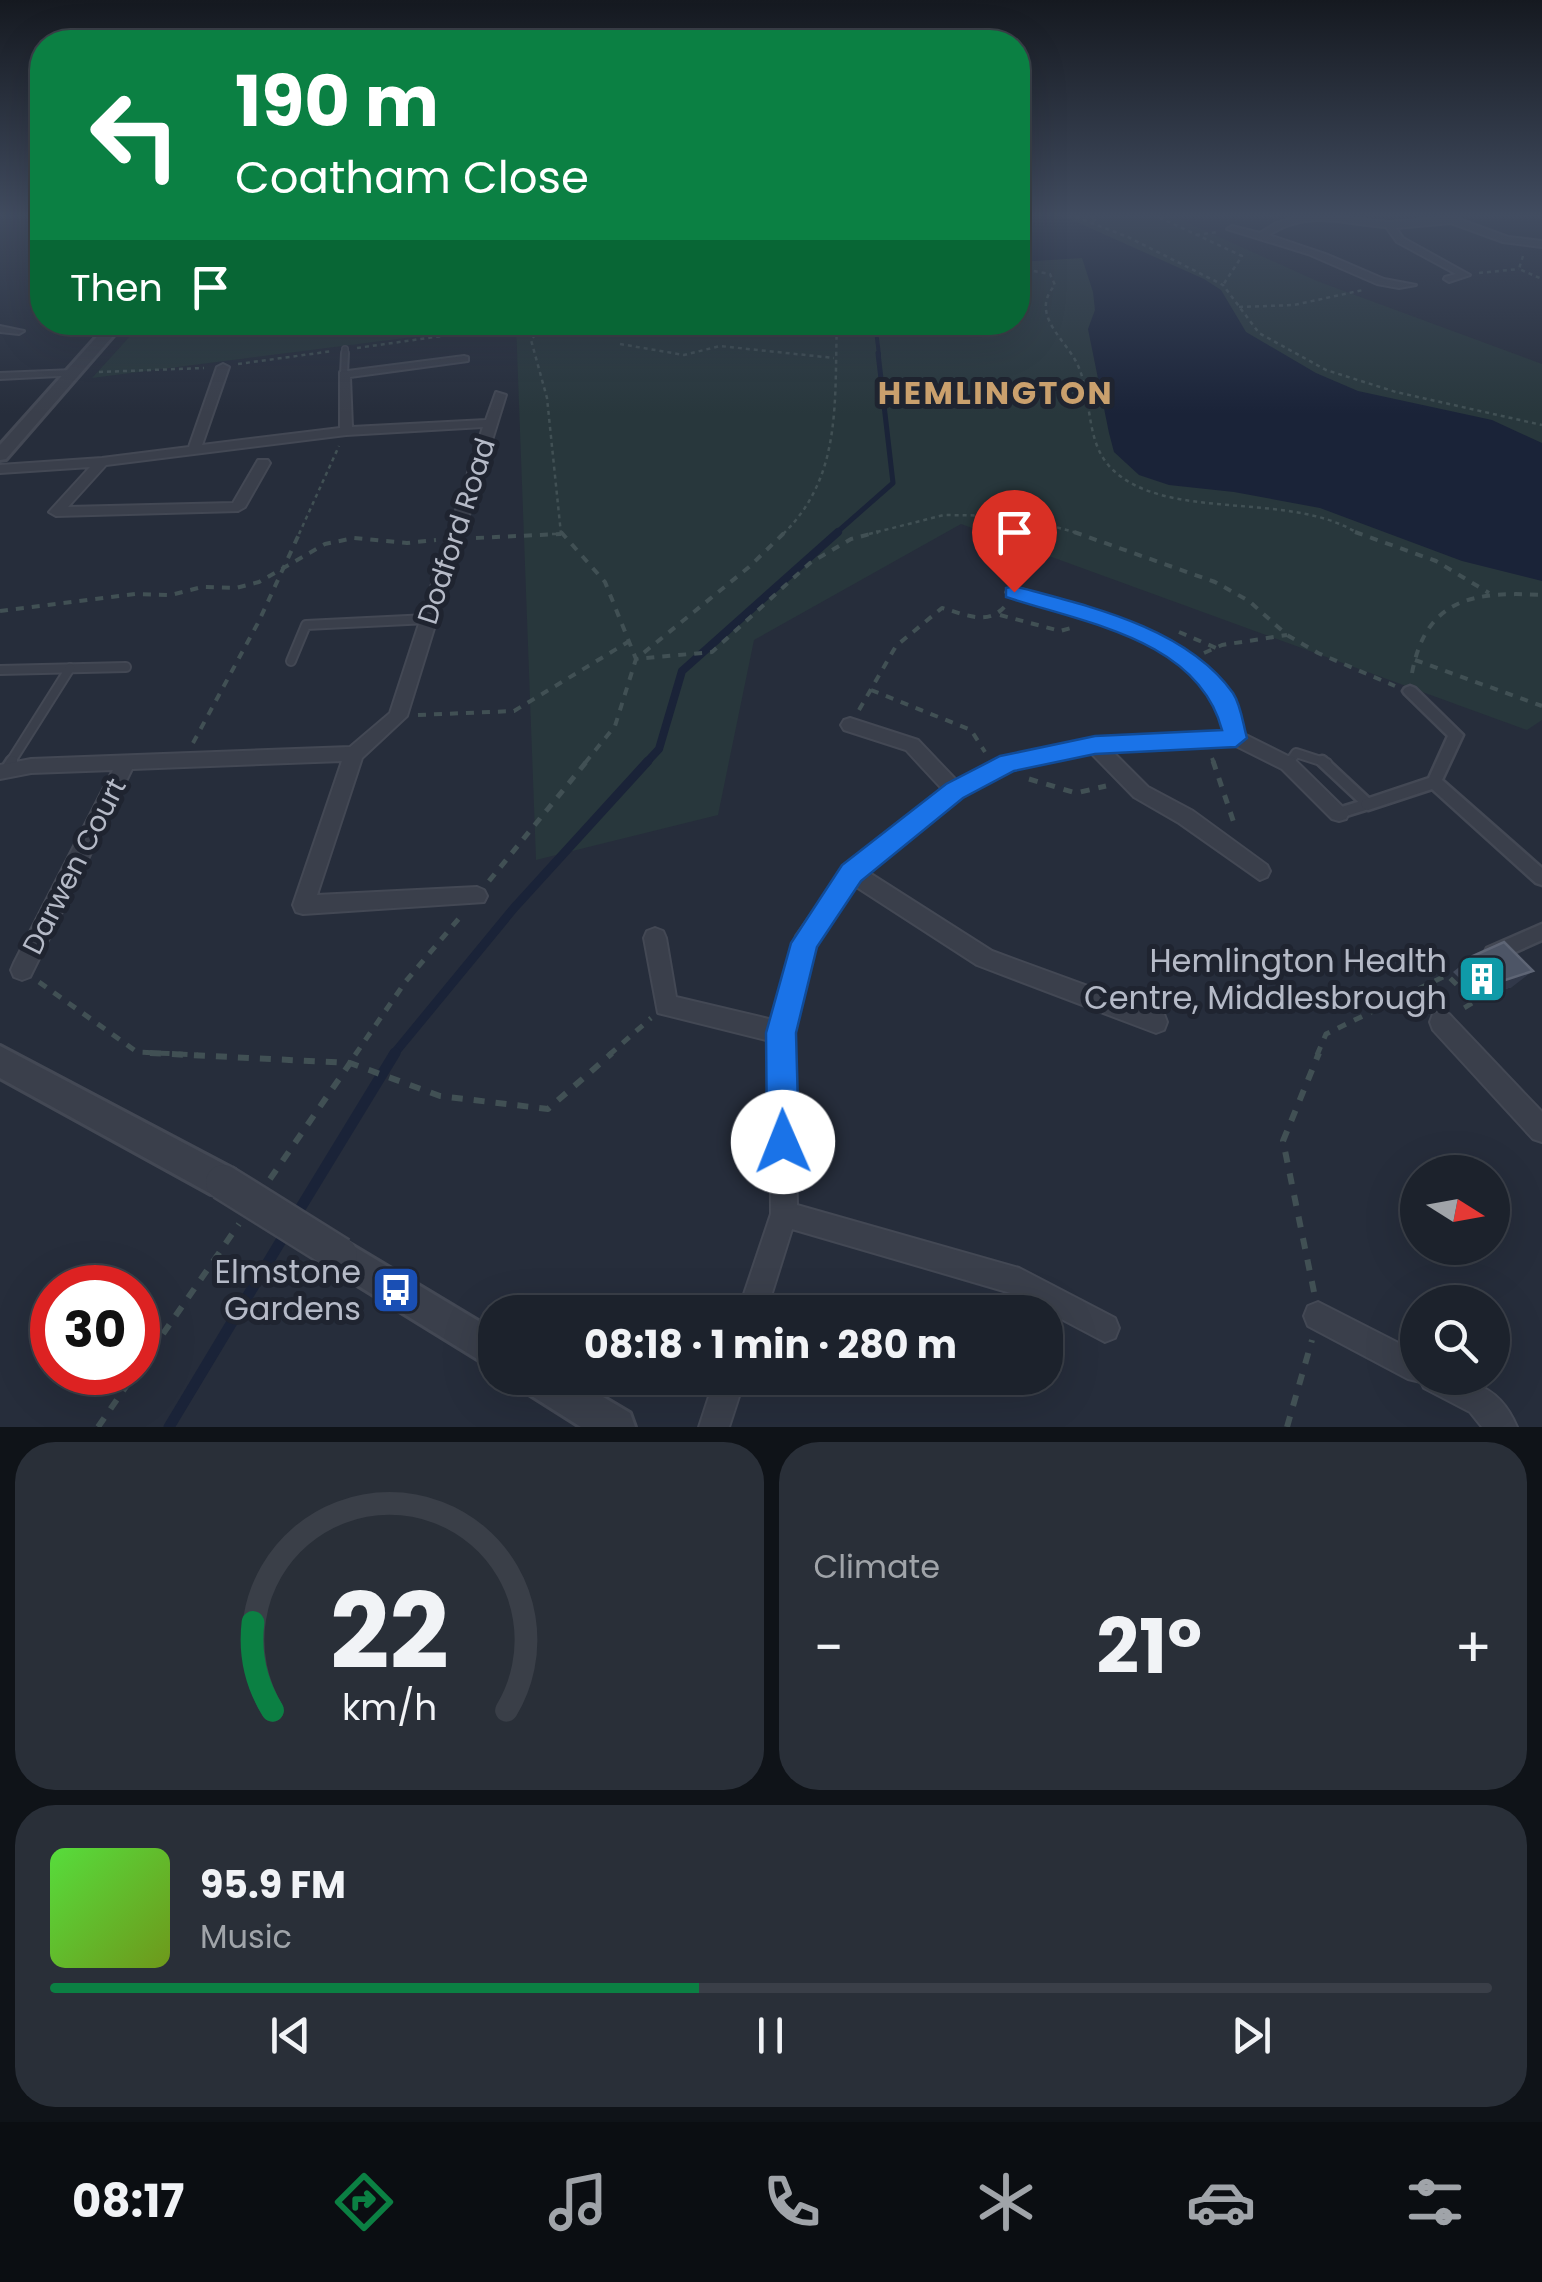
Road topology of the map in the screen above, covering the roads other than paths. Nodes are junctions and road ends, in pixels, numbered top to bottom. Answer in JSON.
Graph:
{"nodes":[{"id":1,"x":1374,"y":281,"type":"edge"},
{"id":2,"x":1411,"y":284,"type":"dead end"},
{"id":3,"x":0,"y":329,"type":"edge"},
{"id":4,"x":20,"y":332,"type":"dead end"},
{"id":5,"x":107,"y":335,"type":"edge"},
{"id":6,"x":344,"y":349,"type":"road end"},
{"id":7,"x":464,"y":360,"type":"dead end"},
{"id":8,"x":223,"y":367,"type":"road end"},
{"id":9,"x":74,"y":373,"type":"junction"},
{"id":10,"x":344,"y":374,"type":"junction"},
{"id":11,"x":0,"y":376,"type":"edge"},
{"id":12,"x":500,"y":395,"type":"dead end"},
{"id":13,"x":490,"y":422,"type":"junction"},
{"id":14,"x":346,"y":432,"type":"junction"},
{"id":15,"x":195,"y":448,"type":"junction"},
{"id":16,"x":0,"y":455,"type":"edge"},
{"id":17,"x":102,"y":462,"type":"junction"},
{"id":18,"x":263,"y":463,"type":"dead end"},
{"id":19,"x":0,"y":469,"type":"edge"},
{"id":20,"x":1014,"y":592,"type":"road end"},
{"id":21,"x":428,"y":619,"type":"junction"},
{"id":22,"x":291,"y":661,"type":"dead end"},
{"id":23,"x":126,"y":667,"type":"dead end"},
{"id":24,"x":70,"y":668,"type":"junction"},
{"id":25,"x":0,"y":670,"type":"edge"},
{"id":26,"x":1410,"y":692,"type":"road end"},
{"id":27,"x":850,"y":724,"type":"road end"},
{"id":28,"x":1236,"y":738,"type":"junction"},
{"id":29,"x":1095,"y":745,"type":"junction"},
{"id":30,"x":354,"y":754,"type":"junction"},
{"id":31,"x":126,"y":762,"type":"junction"},
{"id":32,"x":1288,"y":764,"type":"junction"},
{"id":33,"x":3,"y":771,"type":"edge"},
{"id":34,"x":1434,"y":782,"type":"junction"},
{"id":35,"x":954,"y":791,"type":"junction"},
{"id":36,"x":1368,"y":804,"type":"junction"},
{"id":37,"x":1339,"y":813,"type":"joint"},
{"id":38,"x":1260,"y":870,"type":"dead end"},
{"id":39,"x":852,"y":873,"type":"junction"},
{"id":40,"x":1542,"y":878,"type":"edge"},
{"id":41,"x":476,"y":896,"type":"road end"},
{"id":42,"x":1542,"y":932,"type":"edge"},
{"id":43,"x":655,"y":938,"type":"dead end"},
{"id":44,"x":1468,"y":965,"type":"dead end"},
{"id":45,"x":22,"y":970,"type":"road end"},
{"id":46,"x":1156,"y":1022,"type":"dead end"},
{"id":47,"x":1441,"y":1022,"type":"road end"},
{"id":48,"x":781,"y":1033,"type":"junction"},
{"id":49,"x":0,"y":1061,"type":"edge"},
{"id":50,"x":1542,"y":1130,"type":"edge"},
{"id":51,"x":784,"y":1214,"type":"junction"},
{"id":52,"x":758,"y":1295,"type":"edge"},
{"id":53,"x":1318,"y":1316,"type":"road end"},
{"id":54,"x":1106,"y":1328,"type":"dead end"},
{"id":55,"x":478,"y":1341,"type":"edge"},
{"id":56,"x":1400,"y":1359,"type":"edge"},
{"id":57,"x":564,"y":1395,"type":"edge"},
{"id":58,"x":724,"y":1395,"type":"edge"},
{"id":59,"x":1467,"y":1395,"type":"edge"},
{"id":60,"x":616,"y":1427,"type":"edge"},
{"id":61,"x":714,"y":1427,"type":"edge"},
{"id":62,"x":1502,"y":1427,"type":"edge"}],
"edges":[{"from":1,"to":2,"type":"street"},
{"from":3,"to":4,"type":"street"},
{"from":5,"to":9,"type":"street"},
{"from":6,"to":10,"type":"lane"},
{"from":7,"to":10,"type":"street"},
{"from":8,"to":15,"type":"street"},
{"from":9,"to":11,"type":"street"},
{"from":9,"to":16,"type":"street"},
{"from":10,"to":14,"type":"street"},
{"from":12,"to":13,"type":"street"},
{"from":13,"to":14,"type":"street","name":"Dodford Road"},
{"from":13,"to":21,"type":"street","name":"Dodford Road"},
{"from":14,"to":15,"type":"street","name":"Dodford Road"},
{"from":15,"to":17,"type":"street","name":"Dodford Road"},
{"from":17,"to":18,"type":"street"},
{"from":17,"to":19,"type":"street","name":"Dodford Road"},
{"from":20,"to":28,"type":"street"},
{"from":21,"to":22,"type":"lane"},
{"from":21,"to":30,"type":"street","name":"Dodford Road"},
{"from":23,"to":24,"type":"lane"},
{"from":24,"to":25,"type":"lane"},
{"from":24,"to":33,"type":"lane"},
{"from":26,"to":34,"type":"street"},
{"from":27,"to":35,"type":"street"},
{"from":28,"to":29,"type":"street"},
{"from":28,"to":32,"type":"street"},
{"from":29,"to":35,"type":"street"},
{"from":29,"to":38,"type":"street"},
{"from":30,"to":31,"type":"street"},
{"from":30,"to":41,"type":"street"},
{"from":31,"to":33,"type":"street"},
{"from":31,"to":45,"type":"street","name":"Darwen Court"},
{"from":32,"to":36,"type":"lane"},
{"from":32,"to":37,"type":"street"},
{"from":34,"to":36,"type":"street"},
{"from":34,"to":40,"type":"street"},
{"from":35,"to":39,"type":"street"},
{"from":36,"to":37,"type":"lane"},
{"from":39,"to":46,"type":"street"},
{"from":39,"to":48,"type":"street"},
{"from":42,"to":44,"type":"street"},
{"from":43,"to":48,"type":"street"},
{"from":47,"to":50,"type":"street"},
{"from":48,"to":51,"type":"street"},
{"from":49,"to":55,"type":"street","bridge":true},
{"from":51,"to":52,"type":"street"},
{"from":51,"to":54,"type":"street"},
{"from":53,"to":56,"type":"street"},
{"from":57,"to":60,"type":"street"},
{"from":58,"to":61,"type":"street"},
{"from":59,"to":62,"type":"street"}]}
